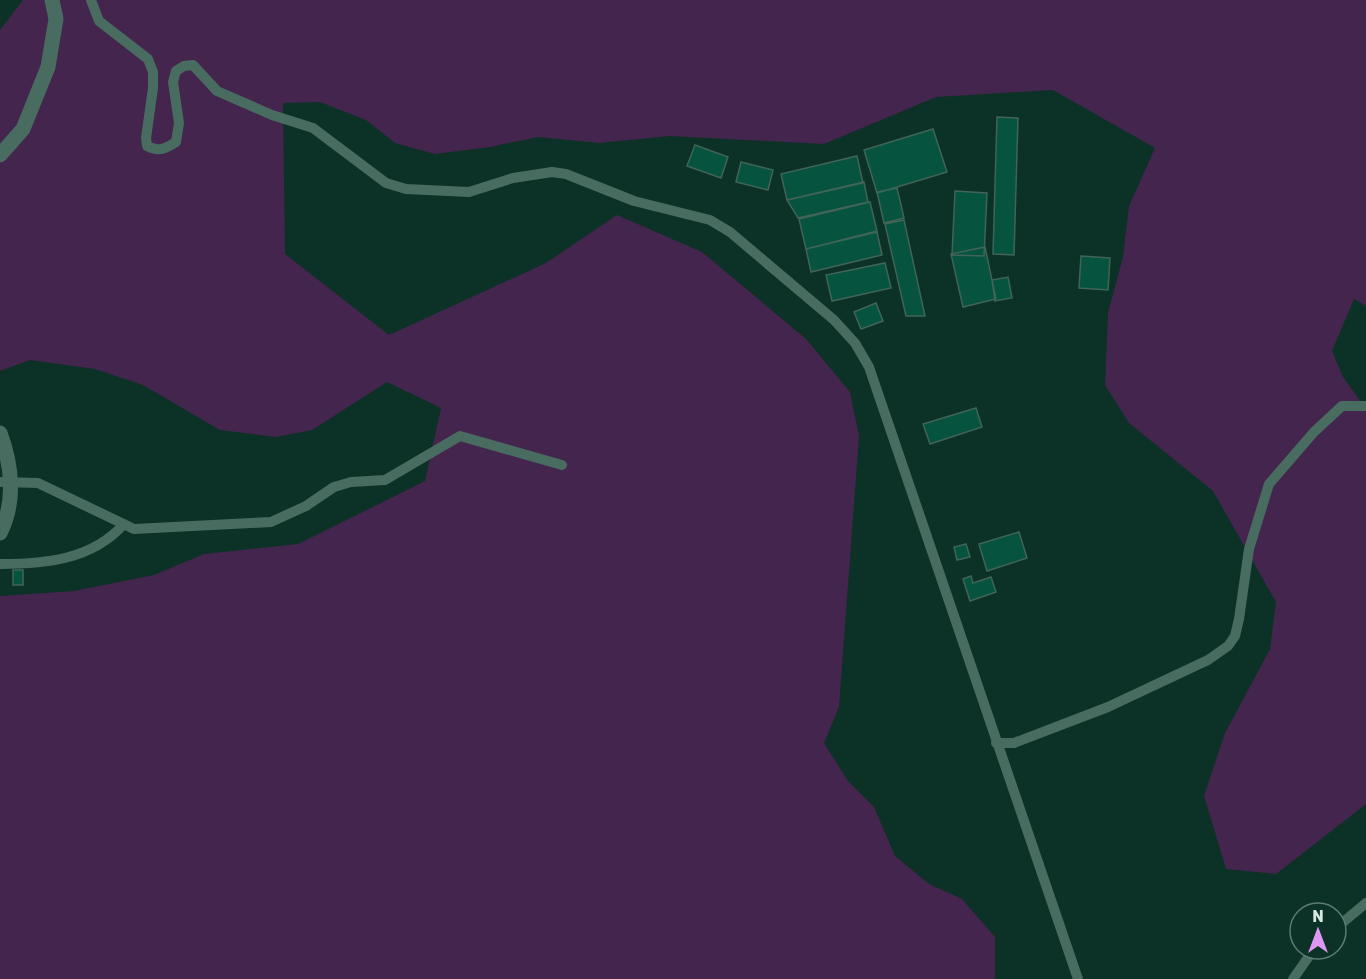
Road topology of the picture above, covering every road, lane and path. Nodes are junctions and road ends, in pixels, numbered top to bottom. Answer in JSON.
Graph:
{"nodes":[{"id":1,"x":52,"y":0,"type":"edge"},
{"id":2,"x":91,"y":0,"type":"edge"},
{"id":3,"x":0,"y":155,"type":"edge"},
{"id":4,"x":1366,"y":406,"type":"edge"},
{"id":5,"x":0,"y":433,"type":"edge"},
{"id":6,"x":562,"y":465,"type":"dead end"},
{"id":7,"x":0,"y":482,"type":"edge"},
{"id":8,"x":124,"y":524,"type":"junction"},
{"id":9,"x":0,"y":533,"type":"edge"},
{"id":10,"x":0,"y":564,"type":"edge"},
{"id":11,"x":996,"y":744,"type":"junction"},
{"id":12,"x":1366,"y":903,"type":"edge"},
{"id":13,"x":1348,"y":918,"type":"edge"},
{"id":14,"x":1306,"y":961,"type":"edge"},
{"id":15,"x":1078,"y":979,"type":"edge"},
{"id":16,"x":1293,"y":979,"type":"edge"}],
"edges":[{"from":1,"to":3,"type":"street"},
{"from":2,"to":11,"type":"street"},
{"from":4,"to":11,"type":"street"},
{"from":5,"to":9,"type":"street"},
{"from":6,"to":8,"type":"street"},
{"from":7,"to":8,"type":"street"},
{"from":8,"to":10,"type":"street"},
{"from":11,"to":15,"type":"street"},
{"from":12,"to":13,"type":"street"},
{"from":14,"to":16,"type":"street"}]}
